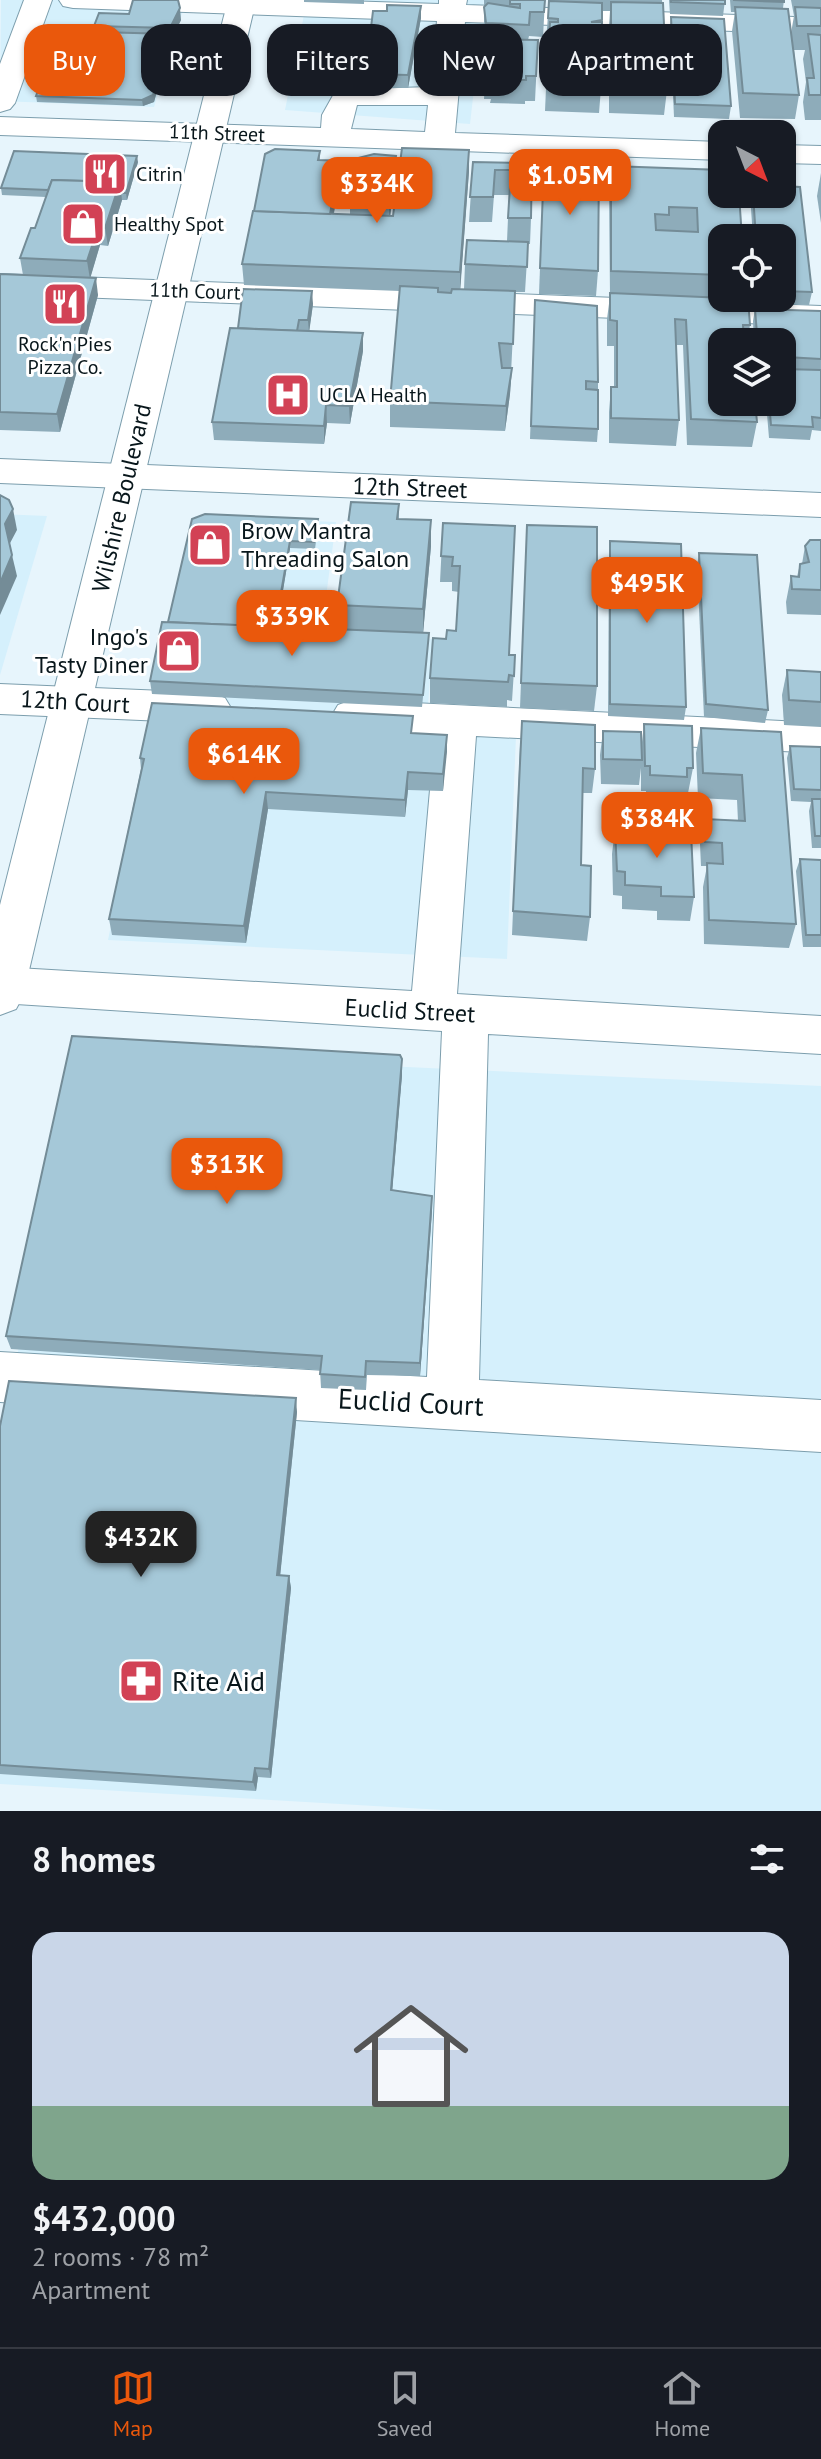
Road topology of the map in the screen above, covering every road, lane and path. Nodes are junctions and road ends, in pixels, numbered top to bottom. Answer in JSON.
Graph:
{"nodes":[{"id":1,"x":38,"y":0,"type":"edge"},
{"id":2,"x":73,"y":0,"type":"edge"},
{"id":3,"x":241,"y":3,"type":"edge"},
{"id":4,"x":452,"y":6,"type":"edge"},
{"id":5,"x":821,"y":26,"type":"edge"},
{"id":6,"x":414,"y":96,"type":"edge"},
{"id":7,"x":443,"y":96,"type":"edge"},
{"id":8,"x":0,"y":103,"type":"edge"},
{"id":9,"x":0,"y":126,"type":"edge"},
{"id":10,"x":208,"y":134,"type":"junction"},
{"id":11,"x":336,"y":137,"type":"junction"},
{"id":12,"x":439,"y":140,"type":"junction"},
{"id":13,"x":708,"y":150,"type":"edge"},
{"id":14,"x":796,"y":154,"type":"edge"},
{"id":15,"x":821,"y":155,"type":"edge"},
{"id":16,"x":0,"y":284,"type":"edge"},
{"id":17,"x":172,"y":290,"type":"junction"},
{"id":18,"x":821,"y":316,"type":"edge"},
{"id":19,"x":0,"y":471,"type":"edge"},
{"id":20,"x":126,"y":476,"type":"junction"},
{"id":21,"x":821,"y":505,"type":"edge"},
{"id":22,"x":0,"y":699,"type":"edge"},
{"id":23,"x":73,"y":702,"type":"junction"},
{"id":24,"x":244,"y":710,"type":"edge"},
{"id":25,"x":320,"y":714,"type":"edge"},
{"id":26,"x":457,"y":720,"type":"junction"},
{"id":27,"x":821,"y":738,"type":"edge"},
{"id":28,"x":1,"y":989,"type":"edge"},
{"id":29,"x":450,"y":1012,"type":"junction"},
{"id":30,"x":821,"y":1035,"type":"edge"},
{"id":31,"x":0,"y":1377,"type":"edge"},
{"id":32,"x":452,"y":1405,"type":"junction"},
{"id":33,"x":821,"y":1426,"type":"edge"}],
"edges":[{"from":1,"to":8,"type":"street"},
{"from":2,"to":3,"type":"street"},
{"from":3,"to":4,"type":"street"},
{"from":3,"to":10,"type":"street","name":"Wilshire Boulevard"},
{"from":4,"to":5,"type":"street"},
{"from":6,"to":11,"type":"street"},
{"from":7,"to":12,"type":"street"},
{"from":9,"to":10,"type":"street","name":"11th Street"},
{"from":10,"to":11,"type":"street","name":"11th Street"},
{"from":10,"to":17,"type":"street","name":"Wilshire Boulevard"},
{"from":11,"to":12,"type":"street","name":"11th Street"},
{"from":12,"to":13,"type":"street","name":"11th Street"},
{"from":14,"to":15,"type":"street"},
{"from":16,"to":17,"type":"street","name":"11th Court"},
{"from":17,"to":18,"type":"street","name":"11th Court"},
{"from":17,"to":20,"type":"street","name":"Wilshire Boulevard"},
{"from":19,"to":20,"type":"street","name":"12th Street"},
{"from":20,"to":21,"type":"street","name":"12th Street"},
{"from":20,"to":23,"type":"street","name":"Wilshire Boulevard"},
{"from":22,"to":23,"type":"street","name":"12th Court"},
{"from":23,"to":24,"type":"street","name":"12th Court"},
{"from":23,"to":28,"type":"street","name":"Wilshire Boulevard"},
{"from":25,"to":26,"type":"street"},
{"from":26,"to":27,"type":"street"},
{"from":26,"to":29,"type":"street"},
{"from":28,"to":29,"type":"street","name":"Euclid Street"},
{"from":29,"to":30,"type":"street","name":"Euclid Street"},
{"from":29,"to":32,"type":"street"},
{"from":31,"to":32,"type":"street","name":"Euclid Court"},
{"from":32,"to":33,"type":"street","name":"Euclid Court"}]}
